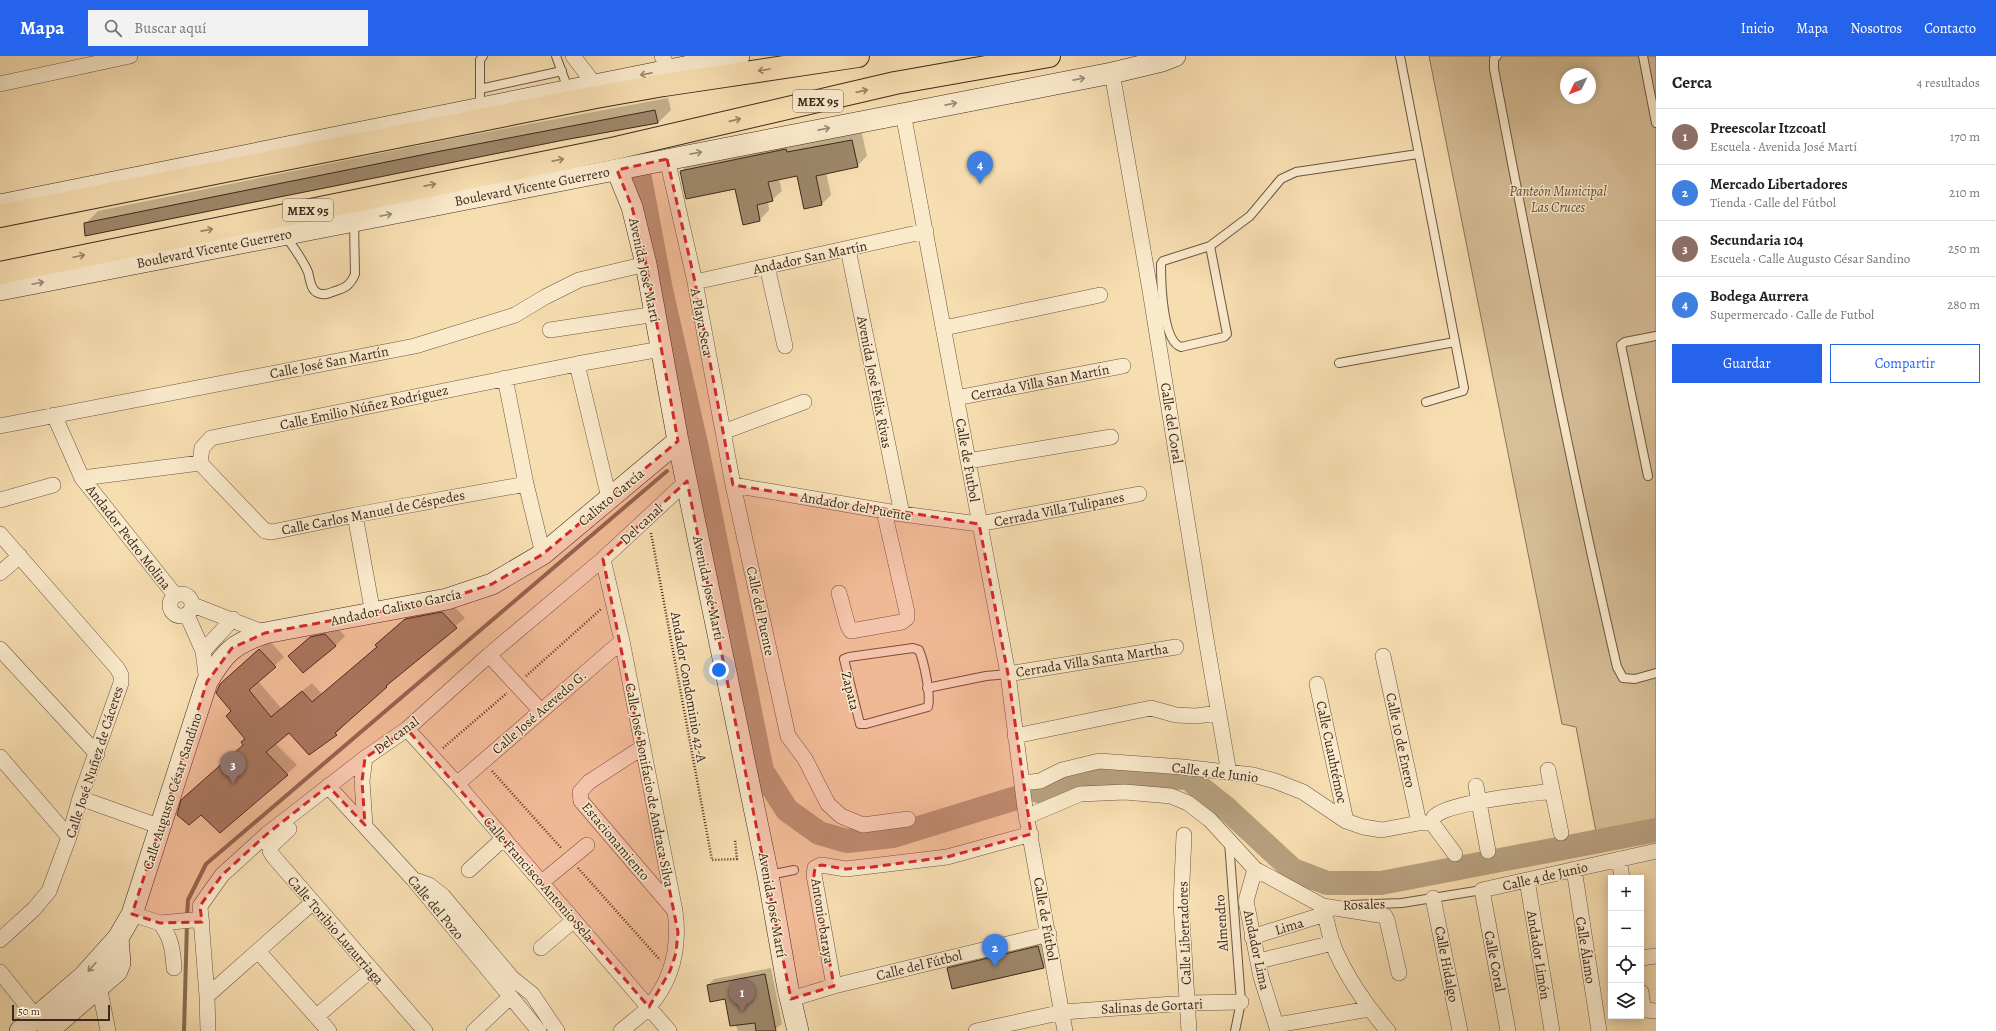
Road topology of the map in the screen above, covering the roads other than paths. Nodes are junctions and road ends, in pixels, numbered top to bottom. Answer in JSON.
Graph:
{"nodes":[{"id":1,"x":130,"y":56,"type":"edge"},
{"id":2,"x":483,"y":56,"type":"edge"},
{"id":3,"x":556,"y":56,"type":"edge"},
{"id":4,"x":573,"y":56,"type":"edge"},
{"id":5,"x":739,"y":56,"type":"edge"},
{"id":6,"x":858,"y":56,"type":"edge"},
{"id":7,"x":1049,"y":56,"type":"edge"},
{"id":8,"x":1174,"y":56,"type":"edge"},
{"id":9,"x":1400,"y":56,"type":"edge"},
{"id":10,"x":1497,"y":56,"type":"edge"},
{"id":11,"x":1643,"y":56,"type":"edge"},
{"id":12,"x":665,"y":63,"type":"edge"},
{"id":13,"x":1112,"y":73,"type":"junction"},
{"id":14,"x":565,"y":80,"type":"junction"},
{"id":15,"x":0,"y":84,"type":"edge"},
{"id":16,"x":595,"y":85,"type":"junction"},
{"id":17,"x":480,"y":98,"type":"junction"},
{"id":18,"x":903,"y":113,"type":"junction"},
{"id":19,"x":1656,"y":123,"type":"edge"},
{"id":20,"x":1418,"y":154,"type":"junction"},
{"id":21,"x":667,"y":159,"type":"junction"},
{"id":22,"x":617,"y":170,"type":"junction"},
{"id":23,"x":0,"y":205,"type":"edge"},
{"id":24,"x":0,"y":216,"type":"edge"},
{"id":25,"x":354,"y":221,"type":"junction"},
{"id":26,"x":926,"y":232,"type":"junction"},
{"id":27,"x":284,"y":234,"type":"junction"},
{"id":28,"x":1210,"y":246,"type":"junction"},
{"id":29,"x":848,"y":249,"type":"junction"},
{"id":30,"x":646,"y":264,"type":"junction"},
{"id":31,"x":767,"y":266,"type":"junction"},
{"id":32,"x":0,"y":273,"type":"edge"},
{"id":33,"x":695,"y":282,"type":"junction"},
{"id":34,"x":0,"y":290,"type":"edge"},
{"id":35,"x":1100,"y":295,"type":"dead end"},
{"id":36,"x":656,"y":314,"type":"junction"},
{"id":37,"x":944,"y":328,"type":"junction"},
{"id":38,"x":550,"y":330,"type":"dead end"},
{"id":39,"x":1656,"y":336,"type":"edge"},
{"id":40,"x":1455,"y":342,"type":"junction"},
{"id":41,"x":785,"y":346,"type":"dead end"},
{"id":42,"x":661,"y":349,"type":"junction"},
{"id":43,"x":1339,"y":363,"type":"dead end"},
{"id":44,"x":577,"y":364,"type":"junction"},
{"id":45,"x":1123,"y":366,"type":"dead end"},
{"id":46,"x":505,"y":378,"type":"junction"},
{"id":47,"x":956,"y":398,"type":"junction"},
{"id":48,"x":804,"y":402,"type":"dead end"},
{"id":49,"x":1426,"y":402,"type":"dead end"},
{"id":50,"x":54,"y":415,"type":"junction"},
{"id":51,"x":0,"y":426,"type":"edge"},
{"id":52,"x":723,"y":432,"type":"junction"},
{"id":53,"x":1111,"y":437,"type":"dead end"},
{"id":54,"x":678,"y":440,"type":"junction"},
{"id":55,"x":968,"y":461,"type":"junction"},
{"id":56,"x":200,"y":463,"type":"junction"},
{"id":57,"x":1648,"y":476,"type":"dead end"},
{"id":58,"x":82,"y":478,"type":"junction"},
{"id":59,"x":687,"y":480,"type":"junction"},
{"id":60,"x":526,"y":484,"type":"junction"},
{"id":61,"x":53,"y":485,"type":"dead end"},
{"id":62,"x":733,"y":485,"type":"junction"},
{"id":63,"x":1139,"y":494,"type":"dead end"},
{"id":64,"x":609,"y":498,"type":"junction"},
{"id":65,"x":0,"y":500,"type":"edge"},
{"id":66,"x":884,"y":511,"type":"junction"},
{"id":67,"x":355,"y":514,"type":"junction"},
{"id":68,"x":902,"y":514,"type":"junction"},
{"id":69,"x":979,"y":524,"type":"junction"},
{"id":70,"x":0,"y":534,"type":"edge"},
{"id":71,"x":543,"y":554,"type":"junction"},
{"id":72,"x":20,"y":556,"type":"junction"},
{"id":73,"x":603,"y":559,"type":"junction"},
{"id":74,"x":0,"y":573,"type":"edge"},
{"id":75,"x":839,"y":593,"type":"dead end"},
{"id":76,"x":190,"y":610,"type":"junction"},
{"id":77,"x":373,"y":614,"type":"junction"},
{"id":78,"x":234,"y":620,"type":"junction"},
{"id":79,"x":265,"y":633,"type":"junction"},
{"id":80,"x":622,"y":641,"type":"junction"},
{"id":81,"x":1176,"y":647,"type":"dead end"},
{"id":82,"x":232,"y":648,"type":"joint"},
{"id":83,"x":0,"y":649,"type":"edge"},
{"id":84,"x":203,"y":651,"type":"junction"},
{"id":85,"x":489,"y":655,"type":"junction"},
{"id":86,"x":1383,"y":656,"type":"dead end"},
{"id":87,"x":1656,"y":672,"type":"edge"},
{"id":88,"x":1008,"y":674,"type":"junction"},
{"id":89,"x":207,"y":682,"type":"junction"},
{"id":90,"x":1317,"y":684,"type":"dead end"},
{"id":91,"x":927,"y":688,"type":"junction"},
{"id":92,"x":540,"y":710,"type":"junction"},
{"id":93,"x":1219,"y":714,"type":"junction"},
{"id":94,"x":407,"y":728,"type":"junction"},
{"id":95,"x":1015,"y":736,"type":"junction"},
{"id":96,"x":643,"y":747,"type":"junction"},
{"id":97,"x":97,"y":754,"type":"junction"},
{"id":98,"x":0,"y":757,"type":"edge"},
{"id":99,"x":365,"y":758,"type":"junction"},
{"id":100,"x":1548,"y":770,"type":"dead end"},
{"id":101,"x":1229,"y":773,"type":"junction"},
{"id":102,"x":457,"y":784,"type":"junction"},
{"id":103,"x":1022,"y":784,"type":"junction"},
{"id":104,"x":328,"y":786,"type":"junction"},
{"id":105,"x":1476,"y":786,"type":"dead end"},
{"id":106,"x":1552,"y":791,"type":"junction"},
{"id":107,"x":80,"y":798,"type":"junction"},
{"id":108,"x":1479,"y":801,"type":"junction"},
{"id":109,"x":1025,"y":812,"type":"junction"},
{"id":110,"x":908,"y":819,"type":"dead end"},
{"id":111,"x":1346,"y":821,"type":"junction"},
{"id":112,"x":1425,"y":823,"type":"junction"},
{"id":113,"x":365,"y":825,"type":"junction"},
{"id":114,"x":161,"y":827,"type":"junction"},
{"id":115,"x":289,"y":828,"type":"dead end"},
{"id":116,"x":1561,"y":833,"type":"dead end"},
{"id":117,"x":1031,"y":834,"type":"junction"},
{"id":118,"x":1184,"y":835,"type":"dead end"},
{"id":119,"x":69,"y":837,"type":"junction"},
{"id":120,"x":504,"y":838,"type":"junction"},
{"id":121,"x":1229,"y":841,"type":"junction"},
{"id":122,"x":587,"y":845,"type":"dead end"},
{"id":123,"x":1488,"y":851,"type":"dead end"},
{"id":124,"x":1656,"y":851,"type":"edge"},
{"id":125,"x":1455,"y":854,"type":"dead end"},
{"id":126,"x":1620,"y":859,"type":"junction"},
{"id":127,"x":1254,"y":869,"type":"junction"},
{"id":128,"x":1574,"y":869,"type":"junction"},
{"id":129,"x":469,"y":870,"type":"dead end"},
{"id":130,"x":794,"y":870,"type":"dead end"},
{"id":131,"x":768,"y":875,"type":"junction"},
{"id":132,"x":1622,"y":875,"type":"edge"},
{"id":133,"x":413,"y":879,"type":"junction"},
{"id":134,"x":1527,"y":880,"type":"junction"},
{"id":135,"x":542,"y":882,"type":"junction"},
{"id":136,"x":1482,"y":890,"type":"junction"},
{"id":137,"x":1433,"y":898,"type":"junction"},
{"id":138,"x":312,"y":902,"type":"junction"},
{"id":139,"x":1324,"y":910,"type":"junction"},
{"id":140,"x":675,"y":911,"type":"junction"},
{"id":141,"x":132,"y":914,"type":"junction"},
{"id":142,"x":574,"y":920,"type":"junction"},
{"id":143,"x":197,"y":921,"type":"junction"},
{"id":144,"x":160,"y":923,"type":"junction"},
{"id":145,"x":1049,"y":934,"type":"junction"},
{"id":146,"x":1252,"y":937,"type":"junction"},
{"id":147,"x":118,"y":938,"type":"junction"},
{"id":148,"x":0,"y":940,"type":"edge"},
{"id":149,"x":1333,"y":943,"type":"junction"},
{"id":150,"x":541,"y":948,"type":"dead end"},
{"id":151,"x":258,"y":951,"type":"junction"},
{"id":152,"x":1656,"y":956,"type":"edge"},
{"id":153,"x":1644,"y":958,"type":"edge"},
{"id":154,"x":1259,"y":960,"type":"junction"},
{"id":155,"x":174,"y":968,"type":"dead end"},
{"id":156,"x":371,"y":970,"type":"junction"},
{"id":157,"x":0,"y":972,"type":"edge"},
{"id":158,"x":1399,"y":973,"type":"dead end"},
{"id":159,"x":99,"y":986,"type":"junction"},
{"id":160,"x":834,"y":986,"type":"junction"},
{"id":161,"x":207,"y":996,"type":"junction"},
{"id":162,"x":510,"y":997,"type":"junction"},
{"id":163,"x":791,"y":999,"type":"junction"},
{"id":164,"x":1240,"y":1002,"type":"junction"},
{"id":165,"x":1187,"y":1003,"type":"junction"},
{"id":166,"x":649,"y":1007,"type":"junction"},
{"id":167,"x":1644,"y":1007,"type":"edge"},
{"id":168,"x":1369,"y":1009,"type":"junction"},
{"id":169,"x":1656,"y":1011,"type":"edge"},
{"id":170,"x":1063,"y":1012,"type":"junction"},
{"id":171,"x":317,"y":1016,"type":"junction"},
{"id":172,"x":42,"y":1024,"type":"edge"},
{"id":173,"x":1277,"y":1028,"type":"edge"},
{"id":174,"x":20,"y":1031,"type":"edge"},
{"id":175,"x":108,"y":1031,"type":"edge"},
{"id":176,"x":208,"y":1031,"type":"edge"},
{"id":177,"x":329,"y":1031,"type":"edge"},
{"id":178,"x":425,"y":1031,"type":"edge"},
{"id":179,"x":474,"y":1031,"type":"edge"},
{"id":180,"x":538,"y":1031,"type":"edge"},
{"id":181,"x":557,"y":1031,"type":"edge"},
{"id":182,"x":621,"y":1031,"type":"edge"},
{"id":183,"x":669,"y":1031,"type":"edge"},
{"id":184,"x":798,"y":1031,"type":"edge"},
{"id":185,"x":976,"y":1031,"type":"edge"},
{"id":186,"x":1066,"y":1031,"type":"edge"},
{"id":187,"x":1189,"y":1031,"type":"edge"},
{"id":188,"x":1235,"y":1031,"type":"edge"},
{"id":189,"x":1388,"y":1031,"type":"edge"},
{"id":190,"x":1460,"y":1031,"type":"edge"},
{"id":191,"x":1508,"y":1031,"type":"edge"},
{"id":192,"x":1552,"y":1031,"type":"edge"},
{"id":193,"x":1599,"y":1031,"type":"edge"}],
"edges":[{"from":1,"to":15,"type":"street"},
{"from":2,"to":17,"type":"lane"},
{"from":3,"to":14,"type":"lane"},
{"from":4,"to":16,"type":"street"},
{"from":5,"to":12,"type":"main road"},
{"from":6,"to":24,"type":"main road","one_way":true},
{"from":32,"to":7,"type":"main road","number":"MEX 95","one_way":true},
{"from":8,"to":13,"type":"main road","name":"Boulevard Vicente Guerrero"},
{"from":9,"to":20,"type":"lane"},
{"from":10,"to":87,"type":"lane"},
{"from":11,"to":19,"type":"lane"},
{"from":12,"to":16,"type":"main road","one_way":true},
{"from":18,"to":13,"type":"main road","name":"Boulevard Vicente Guerrero","one_way":true},
{"from":13,"to":93,"type":"street","name":"Calle del Coral"},
{"from":14,"to":16,"type":"main road"},
{"from":14,"to":17,"type":"main road"},
{"from":17,"to":23,"type":"main road"},
{"from":21,"to":18,"type":"main road","name":"Boulevard Vicente Guerrero","one_way":true},
{"from":18,"to":26,"type":"street","name":"Calle de Futbol"},
{"from":20,"to":28,"type":"lane"},
{"from":20,"to":40,"type":"lane"},
{"from":21,"to":22,"type":"main road","name":"Boulevard Vicente Guerrero"},
{"from":21,"to":33,"type":"street","name":"A Playa Seca"},
{"from":25,"to":22,"type":"main road","name":"Boulevard Vicente Guerrero","one_way":true},
{"from":22,"to":30,"type":"main road","name":"Avenida José Martí"},
{"from":25,"to":27,"type":"main road","name":"Boulevard Vicente Guerrero"},
{"from":25,"to":27,"type":"lane"},
{"from":26,"to":29,"type":"street","name":"Andador San Martín"},
{"from":26,"to":37,"type":"street","name":"Calle de Futbol"},
{"from":34,"to":27,"type":"main road","name":"Boulevard Vicente Guerrero","one_way":true},
{"from":28,"to":28,"type":"lane"},
{"from":29,"to":31,"type":"street","name":"Andador San Martín"},
{"from":29,"to":68,"type":"street","name":"Avenida José Félix Rivas"},
{"from":30,"to":36,"type":"main road","name":"Avenida José Martí"},
{"from":30,"to":50,"type":"street","name":"Calle José San Martín"},
{"from":31,"to":33,"type":"street","name":"Andador San Martín"},
{"from":31,"to":41,"type":"street"},
{"from":33,"to":52,"type":"street","name":"A Playa Seca"},
{"from":35,"to":37,"type":"street"},
{"from":36,"to":38,"type":"street"},
{"from":36,"to":42,"type":"main road","name":"Avenida José Martí"},
{"from":37,"to":47,"type":"street","name":"Calle de Futbol"},
{"from":39,"to":57,"type":"lane"},
{"from":40,"to":43,"type":"lane"},
{"from":40,"to":49,"type":"lane"},
{"from":42,"to":44,"type":"street","name":"Calle Emilio Núñez Rodríguez"},
{"from":42,"to":54,"type":"main road","name":"Avenida José Martí"},
{"from":44,"to":46,"type":"street","name":"Calle Emilio Núñez Rodríguez"},
{"from":44,"to":64,"type":"street"},
{"from":45,"to":47,"type":"street","name":"Cerrada Villa San Martín"},
{"from":46,"to":56,"type":"street","name":"Calle Emilio Núñez Rodríguez"},
{"from":46,"to":60,"type":"street"},
{"from":47,"to":55,"type":"street","name":"Calle de Futbol"},
{"from":48,"to":52,"type":"street"},
{"from":50,"to":51,"type":"street","name":"Calle José San Martín"},
{"from":50,"to":58,"type":"street","name":"Andador Pedro Molina"},
{"from":52,"to":62,"type":"street","name":"A Playa Seca"},
{"from":53,"to":55,"type":"street"},
{"from":54,"to":59,"type":"main road","name":"Avenida José Martí"},
{"from":54,"to":64,"type":"main road","name":"Calixto García"},
{"from":55,"to":69,"type":"street","name":"Calle de Futbol"},
{"from":56,"to":58,"type":"street"},
{"from":56,"to":67,"type":"street","name":"Calle Carlos Manuel de Céspedes"},
{"from":58,"to":76,"type":"street","name":"Andador Pedro Molina"},
{"from":59,"to":73,"type":"street","name":"Del canal"},
{"from":59,"to":131,"type":"main road","name":"Avenida José Martí"},
{"from":60,"to":67,"type":"street","name":"Calle Carlos Manuel de Céspedes"},
{"from":60,"to":71,"type":"street"},
{"from":61,"to":65,"type":"street"},
{"from":62,"to":66,"type":"street","name":"Andador del Puente"},
{"from":62,"to":110,"type":"street","name":"Calle del Puente"},
{"from":63,"to":69,"type":"street","name":"Cerrada Villa Tulipanes"},
{"from":64,"to":71,"type":"main road","name":"Calixto García"},
{"from":66,"to":68,"type":"street","name":"Andador del Puente"},
{"from":66,"to":75,"type":"street"},
{"from":67,"to":77,"type":"street"},
{"from":68,"to":69,"type":"street","name":"Andador del Puente"},
{"from":69,"to":88,"type":"street","name":"Calle de Futbol"},
{"from":70,"to":72,"type":"street","name":"Calle José Nuñez de Cáceres"},
{"from":71,"to":77,"type":"main road","name":"Andador Calixto García"},
{"from":72,"to":74,"type":"street"},
{"from":72,"to":97,"type":"street","name":"Calle José Nuñez de Cáceres"},
{"from":73,"to":80,"type":"street","name":"Calle José Bonifacio de Andraca Silva"},
{"from":73,"to":85,"type":"street","name":"Del canal"},
{"from":76,"to":78,"type":"street"},
{"from":76,"to":84,"type":"street"},
{"from":77,"to":79,"type":"main road","name":"Andador Calixto García"},
{"from":78,"to":79,"type":"street"},
{"from":78,"to":84,"type":"street"},
{"from":79,"to":82,"type":"main road","name":"Andador Calixto García"},
{"from":80,"to":92,"type":"street","name":"Calle José Acevedo G."},
{"from":80,"to":96,"type":"street","name":"Calle José Bonifacio de Andraca Silva"},
{"from":81,"to":88,"type":"street","name":"Cerrada Villa Santa Martha"},
{"from":82,"to":89,"type":"main road","name":"Calle Augusto César Sandino"},
{"from":83,"to":97,"type":"street"},
{"from":84,"to":89,"type":"street"},
{"from":85,"to":92,"type":"street"},
{"from":85,"to":94,"type":"street","name":"Del canal"},
{"from":86,"to":112,"type":"street","name":"Calle 10 de Enero"},
{"from":88,"to":91,"type":"lane"},
{"from":88,"to":95,"type":"street","name":"Calle de Futbol"},
{"from":89,"to":114,"type":"main road","name":"Calle Augusto César Sandino"},
{"from":90,"to":111,"type":"street","name":"Calle Cuauhtémoc"},
{"from":91,"to":91,"type":"lane","name":"Zapata"},
{"from":92,"to":102,"type":"street","name":"Calle José Acevedo G."},
{"from":93,"to":95,"type":"street"},
{"from":93,"to":101,"type":"street","name":"Calle del Coral"},
{"from":94,"to":99,"type":"street","name":"Del canal"},
{"from":94,"to":102,"type":"street","name":"Calle Francisco Antonio Sela"},
{"from":95,"to":103,"type":"street","name":"Calle de Futbol"},
{"from":96,"to":140,"type":"street","name":"Calle José Bonifacio de Andraca Silva"},
{"from":96,"to":140,"type":"street","name":"Estacionamiento"},
{"from":97,"to":107,"type":"street","name":"Calle José Nuñez de Cáceres"},
{"from":98,"to":119,"type":"street"},
{"from":99,"to":104,"type":"street","name":"Del canal"},
{"from":99,"to":113,"type":"street"},
{"from":100,"to":106,"type":"street"},
{"from":101,"to":103,"type":"street","name":"Calle 4 de Junio"},
{"from":101,"to":111,"type":"street","name":"Calle 4 de Junio"},
{"from":102,"to":120,"type":"street","name":"Calle Francisco Antonio Sela"},
{"from":103,"to":109,"type":"street","name":"Calle de Futbol"},
{"from":104,"to":113,"type":"street","name":"Calle del Pozo"},
{"from":104,"to":143,"type":"street","name":"Del canal"},
{"from":105,"to":108,"type":"street"},
{"from":106,"to":108,"type":"street"},
{"from":106,"to":116,"type":"street"},
{"from":107,"to":114,"type":"street"},
{"from":107,"to":119,"type":"street","name":"Calle José Nuñez de Cáceres"},
{"from":108,"to":112,"type":"street"},
{"from":108,"to":123,"type":"street"},
{"from":109,"to":117,"type":"street","name":"Calle de Fútbol"},
{"from":109,"to":121,"type":"street"},
{"from":111,"to":112,"type":"street","name":"Calle 4 de Junio"},
{"from":112,"to":125,"type":"street"},
{"from":113,"to":133,"type":"street","name":"Calle del Pozo"},
{"from":114,"to":141,"type":"main road","name":"Calle Augusto César Sandino"},
{"from":115,"to":138,"type":"street","name":"Calle Toribio Luzurriaga"},
{"from":117,"to":145,"type":"street","name":"Calle de Fútbol"},
{"from":117,"to":160,"type":"street","name":"Antonio baraya"},
{"from":118,"to":165,"type":"street","name":"Calle Libertadores"},
{"from":119,"to":148,"type":"street","name":"Calle José Nuñez de Cáceres"},
{"from":120,"to":129,"type":"street"},
{"from":120,"to":135,"type":"street","name":"Calle Francisco Antonio Sela"},
{"from":121,"to":127,"type":"street"},
{"from":121,"to":164,"type":"lane","name":"Almendro"},
{"from":122,"to":135,"type":"street"},
{"from":124,"to":126,"type":"street","name":"Calle 4 de Junio"},
{"from":126,"to":128,"type":"street","name":"Calle 4 de Junio"},
{"from":126,"to":132,"type":"street"},
{"from":127,"to":139,"type":"street","name":"Rosales"},
{"from":127,"to":146,"type":"street","name":"Andador Lima"},
{"from":128,"to":134,"type":"street","name":"Calle 4 de Junio"},
{"from":128,"to":193,"type":"street","name":"Calle Álamo"},
{"from":130,"to":131,"type":"lane"},
{"from":131,"to":163,"type":"main road","name":"Avenida José Martí"},
{"from":133,"to":162,"type":"street","name":"Calle del Pozo"},
{"from":133,"to":181,"type":"street"},
{"from":134,"to":136,"type":"street","name":"Calle 4 de Junio"},
{"from":134,"to":192,"type":"street","name":"Andador Limón"},
{"from":135,"to":142,"type":"street","name":"Calle Francisco Antonio Sela"},
{"from":136,"to":137,"type":"lane","name":"Rosales"},
{"from":136,"to":191,"type":"street","name":"Calle Coral"},
{"from":137,"to":139,"type":"lane","name":"Rosales"},
{"from":137,"to":190,"type":"street","name":"Calle Hidalgo"},
{"from":138,"to":151,"type":"street"},
{"from":138,"to":156,"type":"street","name":"Calle Toribio Luzurriaga"},
{"from":139,"to":146,"type":"street","name":"Lima"},
{"from":139,"to":149,"type":"street"},
{"from":139,"to":158,"type":"street"},
{"from":140,"to":166,"type":"street","name":"Calle José Bonifacio de Andraca Silva"},
{"from":141,"to":144,"type":"street"},
{"from":141,"to":147,"type":"main road","name":"Calle Augusto César Sandino"},
{"from":142,"to":150,"type":"street"},
{"from":142,"to":166,"type":"street","name":"Calle Francisco Antonio Sela"},
{"from":143,"to":144,"type":"street"},
{"from":143,"to":161,"type":"street","name":"Del canal"},
{"from":144,"to":155,"type":"street"},
{"from":145,"to":160,"type":"street","name":"Calle del Fútbol"},
{"from":145,"to":170,"type":"street","name":"Calle de Fútbol"},
{"from":146,"to":154,"type":"street","name":"Andador Lima"},
{"from":147,"to":159,"type":"main road","name":"Calle Augusto César Sandino"},
{"from":147,"to":172,"type":"main road","name":"Calle Augusto César Sandino","one_way":true},
{"from":149,"to":154,"type":"street"},
{"from":149,"to":168,"type":"street"},
{"from":151,"to":161,"type":"street"},
{"from":151,"to":171,"type":"street"},
{"from":152,"to":153,"type":"street"},
{"from":154,"to":173,"type":"street","name":"Andador Lima"},
{"from":156,"to":171,"type":"street"},
{"from":156,"to":178,"type":"street","name":"Calle Toribio Luzurriaga"},
{"from":157,"to":172,"type":"street"},
{"from":159,"to":172,"type":"main road","name":"Calle Augusto César Sandino"},
{"from":159,"to":175,"type":"street"},
{"from":160,"to":163,"type":"street","name":"Calle del Fútbol"},
{"from":161,"to":176,"type":"street","name":"Del canal"},
{"from":162,"to":179,"type":"street"},
{"from":162,"to":180,"type":"street","name":"Calle del Pozo"},
{"from":163,"to":184,"type":"main road","name":"Avenida José Martí"},
{"from":164,"to":165,"type":"street","name":"Salinas de Gortari"},
{"from":164,"to":188,"type":"lane","name":"Almendro"},
{"from":165,"to":170,"type":"street","name":"Salinas de Gortari"},
{"from":165,"to":187,"type":"street","name":"Calle Libertadores"},
{"from":166,"to":182,"type":"street","name":"Calle José Bonifacio de Andraca Silva"},
{"from":166,"to":183,"type":"street","name":"Calle Francisco Antonio Sela"},
{"from":167,"to":169,"type":"street"},
{"from":168,"to":173,"type":"street"},
{"from":168,"to":189,"type":"street"},
{"from":170,"to":185,"type":"street","name":"Salinas de Gortari"},
{"from":170,"to":186,"type":"street","name":"Calle de Fútbol"},
{"from":171,"to":177,"type":"street"},
{"from":172,"to":174,"type":"main road","name":"Calle Augusto César Sandino"}]}
